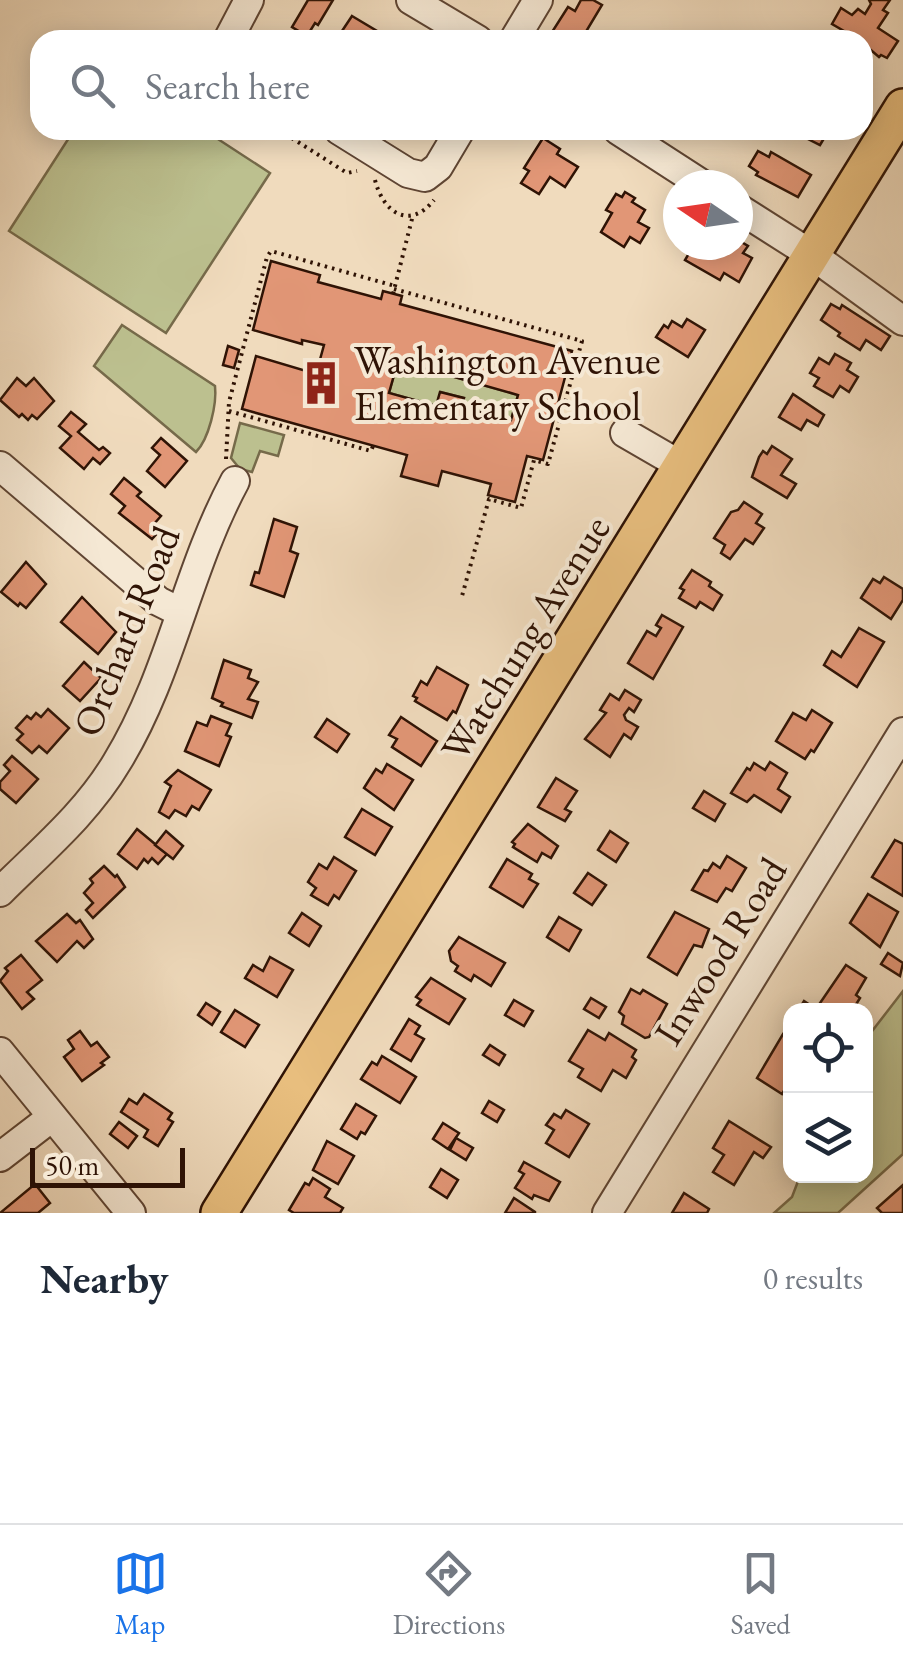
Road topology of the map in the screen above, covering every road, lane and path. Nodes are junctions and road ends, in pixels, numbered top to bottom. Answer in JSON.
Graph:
{"nodes":[{"id":1,"x":249,"y":0,"type":"edge"},
{"id":2,"x":411,"y":0,"type":"edge"},
{"id":3,"x":538,"y":0,"type":"edge"},
{"id":4,"x":233,"y":30,"type":"edge"},
{"id":5,"x":461,"y":30,"type":"edge"},
{"id":6,"x":520,"y":30,"type":"edge"},
{"id":7,"x":903,"y":106,"type":"edge"},
{"id":8,"x":355,"y":140,"type":"edge"},
{"id":9,"x":454,"y":140,"type":"edge"},
{"id":10,"x":633,"y":140,"type":"edge"},
{"id":11,"x":680,"y":170,"type":"edge"},
{"id":12,"x":413,"y":215,"type":"dead end"},
{"id":13,"x":753,"y":218,"type":"edge"},
{"id":14,"x":812,"y":255,"type":"junction"},
{"id":15,"x":394,"y":289,"type":"junction"},
{"id":16,"x":903,"y":321,"type":"edge"},
{"id":17,"x":228,"y":411,"type":"junction"},
{"id":18,"x":625,"y":433,"type":"dead end"},
{"id":19,"x":373,"y":446,"type":"dead end"},
{"id":20,"x":0,"y":466,"type":"edge"},
{"id":21,"x":682,"y":466,"type":"junction"},
{"id":22,"x":234,"y":484,"type":"joint"},
{"id":23,"x":462,"y":596,"type":"dead end"},
{"id":24,"x":180,"y":612,"type":"junction"},
{"id":25,"x":903,"y":732,"type":"edge"},
{"id":26,"x":0,"y":892,"type":"edge"},
{"id":27,"x":0,"y":1052,"type":"edge"},
{"id":28,"x":52,"y":1116,"type":"junction"},
{"id":29,"x":0,"y":1157,"type":"edge"},
{"id":30,"x":131,"y":1213,"type":"edge"},
{"id":31,"x":218,"y":1213,"type":"edge"},
{"id":32,"x":607,"y":1213,"type":"edge"}],
"edges":[{"from":1,"to":4,"type":"street"},
{"from":2,"to":5,"type":"street"},
{"from":3,"to":6,"type":"street"},
{"from":7,"to":14,"type":"main road","name":"Watchung Avenue"},
{"from":8,"to":9,"type":"street"},
{"from":10,"to":11,"type":"street"},
{"from":12,"to":15,"type":"path"},
{"from":13,"to":14,"type":"street"},
{"from":14,"to":16,"type":"street"},
{"from":14,"to":21,"type":"main road","name":"Watchung Avenue"},
{"from":15,"to":17,"type":"path"},
{"from":15,"to":23,"type":"path"},
{"from":17,"to":19,"type":"path"},
{"from":17,"to":22,"type":"path"},
{"from":18,"to":21,"type":"street"},
{"from":20,"to":24,"type":"street"},
{"from":21,"to":31,"type":"main road","name":"Watchung Avenue"},
{"from":22,"to":24,"type":"street","name":"Orchard Road"},
{"from":24,"to":26,"type":"street","name":"Orchard Road"},
{"from":25,"to":32,"type":"street","name":"Inwood Road"},
{"from":27,"to":28,"type":"street"},
{"from":28,"to":29,"type":"street"},
{"from":28,"to":30,"type":"street"}]}
